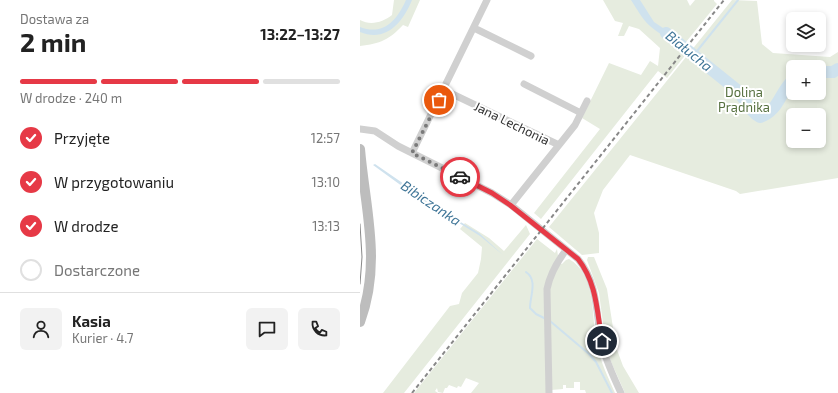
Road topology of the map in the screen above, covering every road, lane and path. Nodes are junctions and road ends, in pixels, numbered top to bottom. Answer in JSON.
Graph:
{"nodes":[{"id":1,"x":487,"y":0,"type":"edge"},
{"id":2,"x":474,"y":28,"type":"junction"},
{"id":3,"x":531,"y":56,"type":"dead end"},
{"id":4,"x":524,"y":84,"type":"dead end"},
{"id":5,"x":444,"y":90,"type":"junction"},
{"id":6,"x":587,"y":101,"type":"dead end"},
{"id":7,"x":581,"y":113,"type":"junction"},
{"id":8,"x":360,"y":129,"type":"edge"},
{"id":9,"x":559,"y":145,"type":"junction"},
{"id":10,"x":360,"y":149,"type":"edge"},
{"id":11,"x":412,"y":153,"type":"junction"},
{"id":12,"x":510,"y":205,"type":"junction"},
{"id":13,"x":566,"y":250,"type":"junction"},
{"id":14,"x":360,"y":322,"type":"edge"},
{"id":15,"x":548,"y":393,"type":"edge"},
{"id":16,"x":621,"y":393,"type":"edge"}],
"edges":[{"from":1,"to":2,"type":"street"},
{"from":2,"to":3,"type":"street"},
{"from":2,"to":5,"type":"street"},
{"from":4,"to":7,"type":"street"},
{"from":5,"to":9,"type":"street","name":"Jana Lechonia"},
{"from":5,"to":11,"type":"street"},
{"from":6,"to":7,"type":"street"},
{"from":7,"to":9,"type":"street"},
{"from":8,"to":11,"type":"street"},
{"from":9,"to":12,"type":"street"},
{"from":10,"to":14,"type":"street"},
{"from":11,"to":12,"type":"street"},
{"from":12,"to":13,"type":"street"},
{"from":13,"to":15,"type":"street"},
{"from":13,"to":16,"type":"street"}]}
